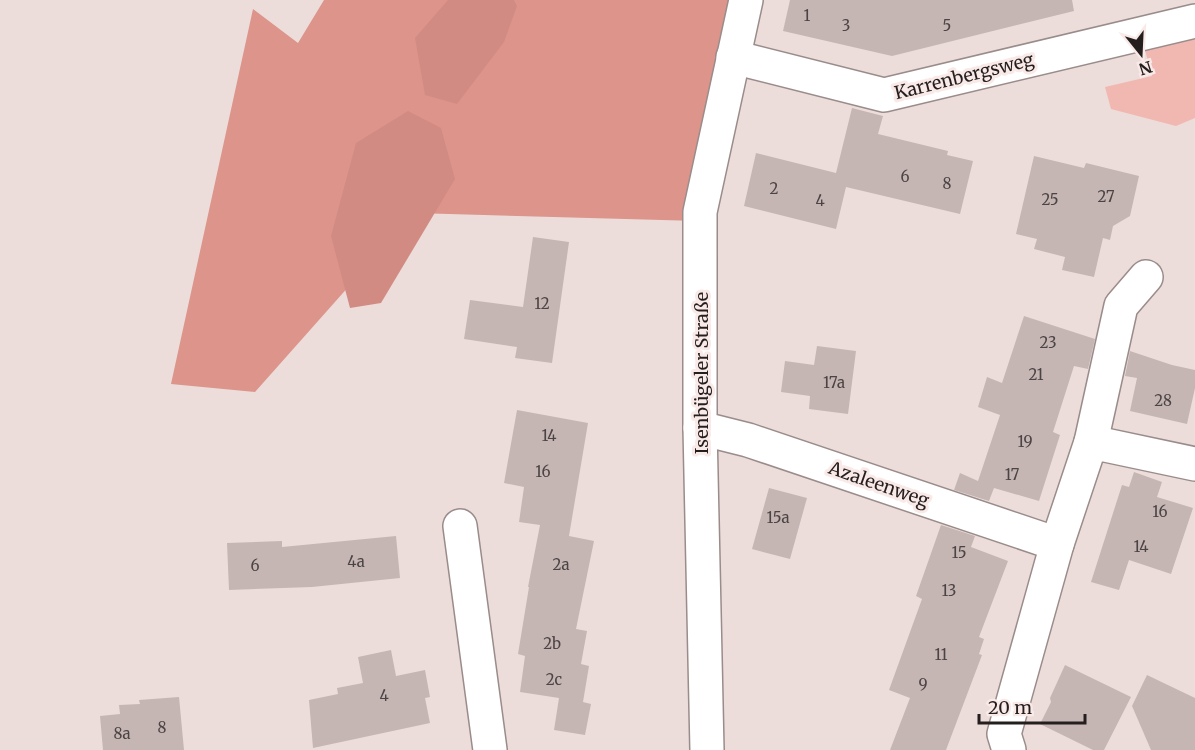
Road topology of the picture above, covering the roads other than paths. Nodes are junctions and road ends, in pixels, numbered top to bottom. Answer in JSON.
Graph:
{"nodes":[{"id":1,"x":746,"y":0,"type":"edge"},
{"id":2,"x":1195,"y":21,"type":"edge"},
{"id":3,"x":733,"y":57,"type":"junction"},
{"id":4,"x":1146,"y":277,"type":"dead end"},
{"id":5,"x":700,"y":428,"type":"junction"},
{"id":6,"x":1091,"y":442,"type":"junction"},
{"id":7,"x":1195,"y":464,"type":"edge"},
{"id":8,"x":460,"y":526,"type":"dead end"},
{"id":9,"x":1058,"y":544,"type":"junction"},
{"id":10,"x":490,"y":750,"type":"edge"},
{"id":11,"x":707,"y":750,"type":"edge"},
{"id":12,"x":1009,"y":750,"type":"edge"}],
"edges":[{"from":1,"to":3,"type":"street","name":"Isenbügeler Straße"},
{"from":2,"to":3,"type":"street","name":"Karrenbergsweg"},
{"from":3,"to":5,"type":"street","name":"Isenbügeler Straße"},
{"from":4,"to":6,"type":"street"},
{"from":5,"to":9,"type":"street","name":"Azaleenweg"},
{"from":5,"to":11,"type":"street","name":"Isenbügeler Straße"},
{"from":6,"to":7,"type":"street"},
{"from":6,"to":9,"type":"street"},
{"from":8,"to":10,"type":"street"},
{"from":9,"to":12,"type":"street"}]}
